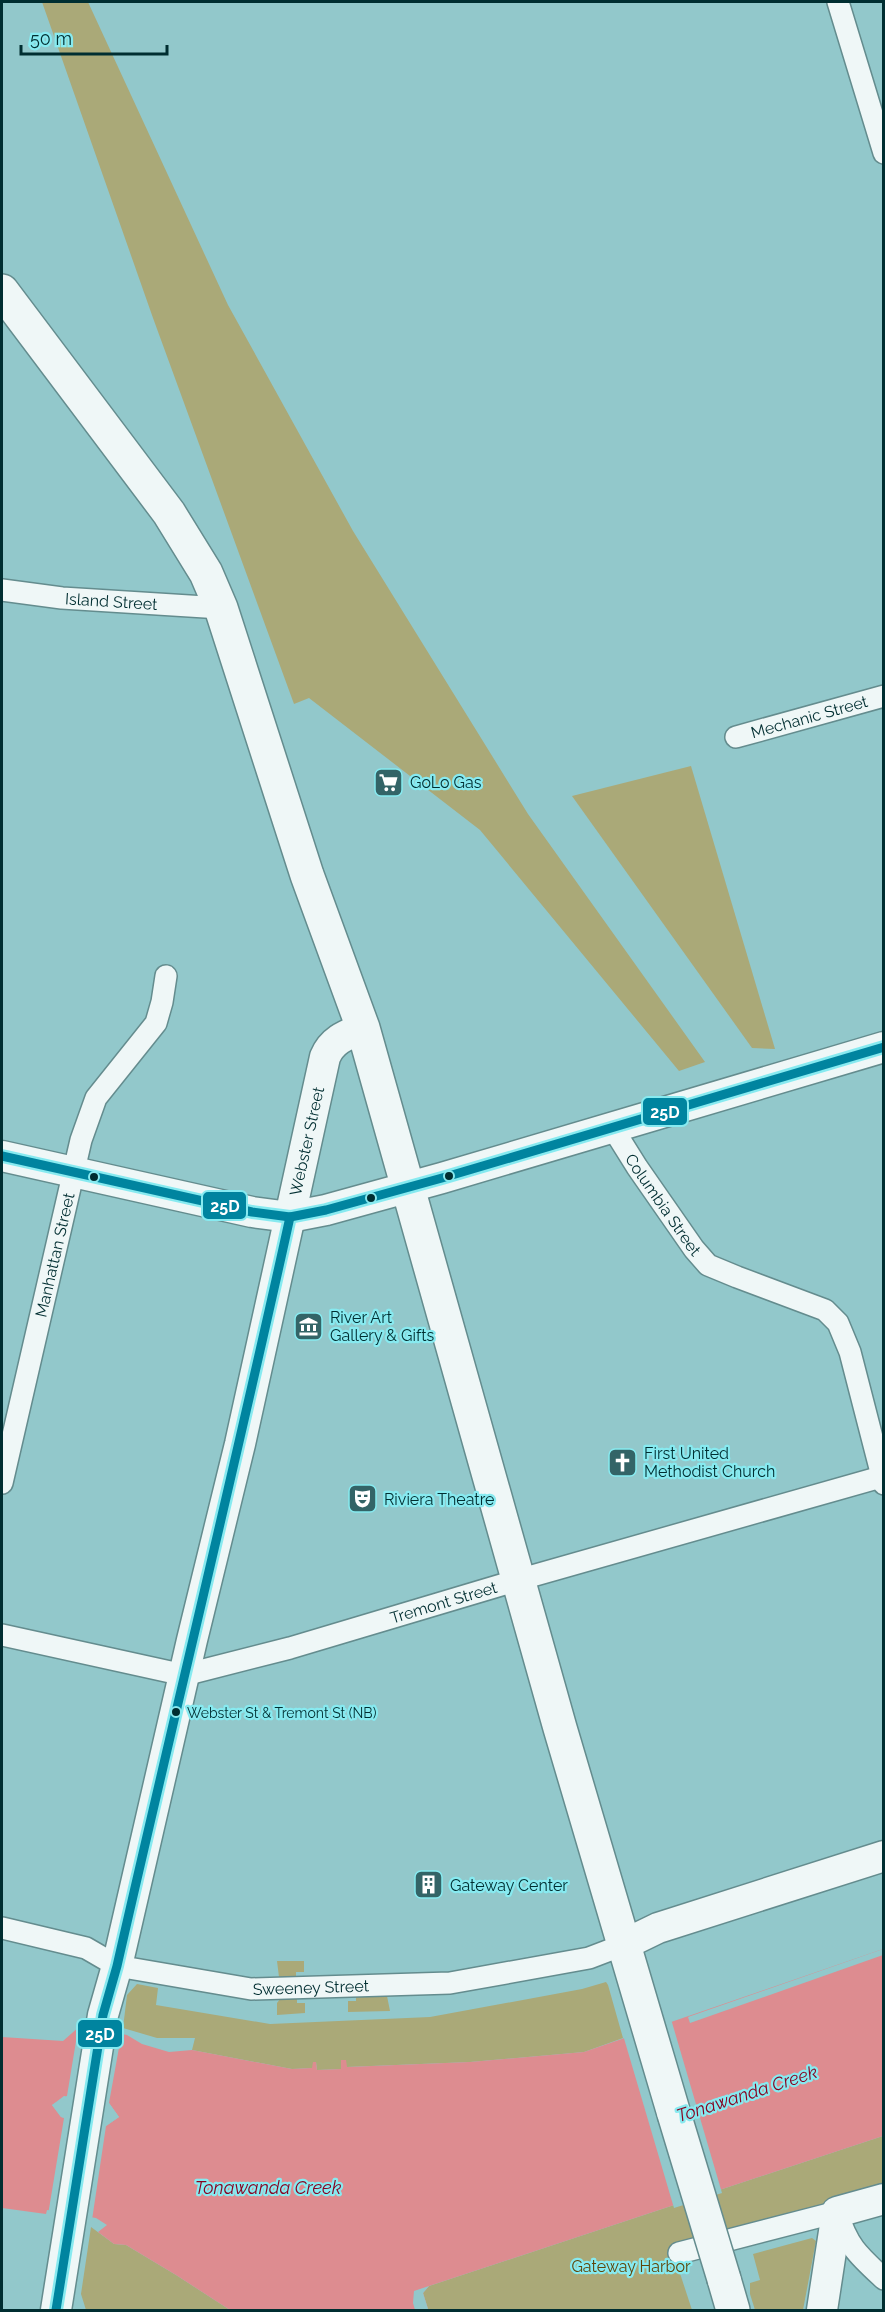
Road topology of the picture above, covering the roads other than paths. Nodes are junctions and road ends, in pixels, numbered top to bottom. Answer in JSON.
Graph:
{"nodes":[{"id":1,"x":838,"y":2,"type":"edge"},
{"id":2,"x":884,"y":153,"type":"edge"},
{"id":3,"x":2,"y":291,"type":"edge"},
{"id":4,"x":2,"y":590,"type":"edge"},
{"id":5,"x":221,"y":608,"type":"junction"},
{"id":6,"x":884,"y":696,"type":"edge"},
{"id":7,"x":736,"y":737,"type":"dead end"},
{"id":8,"x":166,"y":976,"type":"dead end"},
{"id":9,"x":363,"y":1028,"type":"junction"},
{"id":10,"x":884,"y":1047,"type":"edge"},
{"id":11,"x":612,"y":1127,"type":"junction"},
{"id":12,"x":2,"y":1156,"type":"edge"},
{"id":13,"x":74,"y":1174,"type":"junction"},
{"id":14,"x":406,"y":1188,"type":"junction"},
{"id":15,"x":290,"y":1216,"type":"junction"},
{"id":16,"x":883,"y":1479,"type":"edge"},
{"id":17,"x":2,"y":1483,"type":"edge"},
{"id":18,"x":518,"y":1580,"type":"junction"},
{"id":19,"x":2,"y":1635,"type":"edge"},
{"id":20,"x":184,"y":1675,"type":"junction"},
{"id":21,"x":884,"y":1856,"type":"edge"},
{"id":22,"x":2,"y":1928,"type":"edge"},
{"id":23,"x":623,"y":1945,"type":"junction"},
{"id":24,"x":117,"y":1966,"type":"junction"},
{"id":25,"x":884,"y":2199,"type":"edge"},
{"id":26,"x":837,"y":2212,"type":"junction"},
{"id":27,"x":679,"y":2253,"type":"dead end"},
{"id":28,"x":884,"y":2279,"type":"edge"},
{"id":29,"x":56,"y":2310,"type":"edge"},
{"id":30,"x":733,"y":2310,"type":"edge"},
{"id":31,"x":822,"y":2310,"type":"edge"}],
"edges":[{"from":1,"to":2,"type":"street"},
{"from":3,"to":5,"type":"main road"},
{"from":4,"to":5,"type":"street","name":"Island Street"},
{"from":5,"to":9,"type":"main road"},
{"from":6,"to":7,"type":"street","name":"Mechanic Street"},
{"from":8,"to":13,"type":"street","name":"Manhattan Street"},
{"from":9,"to":14,"type":"main road"},
{"from":9,"to":15,"type":"street","name":"Webster Street"},
{"from":10,"to":11,"type":"street"},
{"from":11,"to":14,"type":"street"},
{"from":11,"to":16,"type":"street","name":"Columbia Street"},
{"from":12,"to":13,"type":"street"},
{"from":13,"to":15,"type":"street"},
{"from":13,"to":17,"type":"street","name":"Manhattan Street"},
{"from":14,"to":15,"type":"street"},
{"from":14,"to":18,"type":"main road"},
{"from":15,"to":20,"type":"street","name":"Webster Street"},
{"from":16,"to":18,"type":"street","name":"Tremont Street"},
{"from":18,"to":20,"type":"street","name":"Tremont Street"},
{"from":18,"to":23,"type":"main road"},
{"from":19,"to":20,"type":"street","name":"Tremont Street"},
{"from":20,"to":24,"type":"street","name":"Webster Street"},
{"from":21,"to":23,"type":"street"},
{"from":22,"to":24,"type":"street","name":"Sweeney Street"},
{"from":23,"to":24,"type":"street","name":"Sweeney Street"},
{"from":23,"to":30,"type":"main road","bridge":true},
{"from":24,"to":29,"type":"street","name":"Webster Street"},
{"from":25,"to":26,"type":"street"},
{"from":26,"to":27,"type":"street"},
{"from":26,"to":28,"type":"street"},
{"from":26,"to":31,"type":"street"}]}
